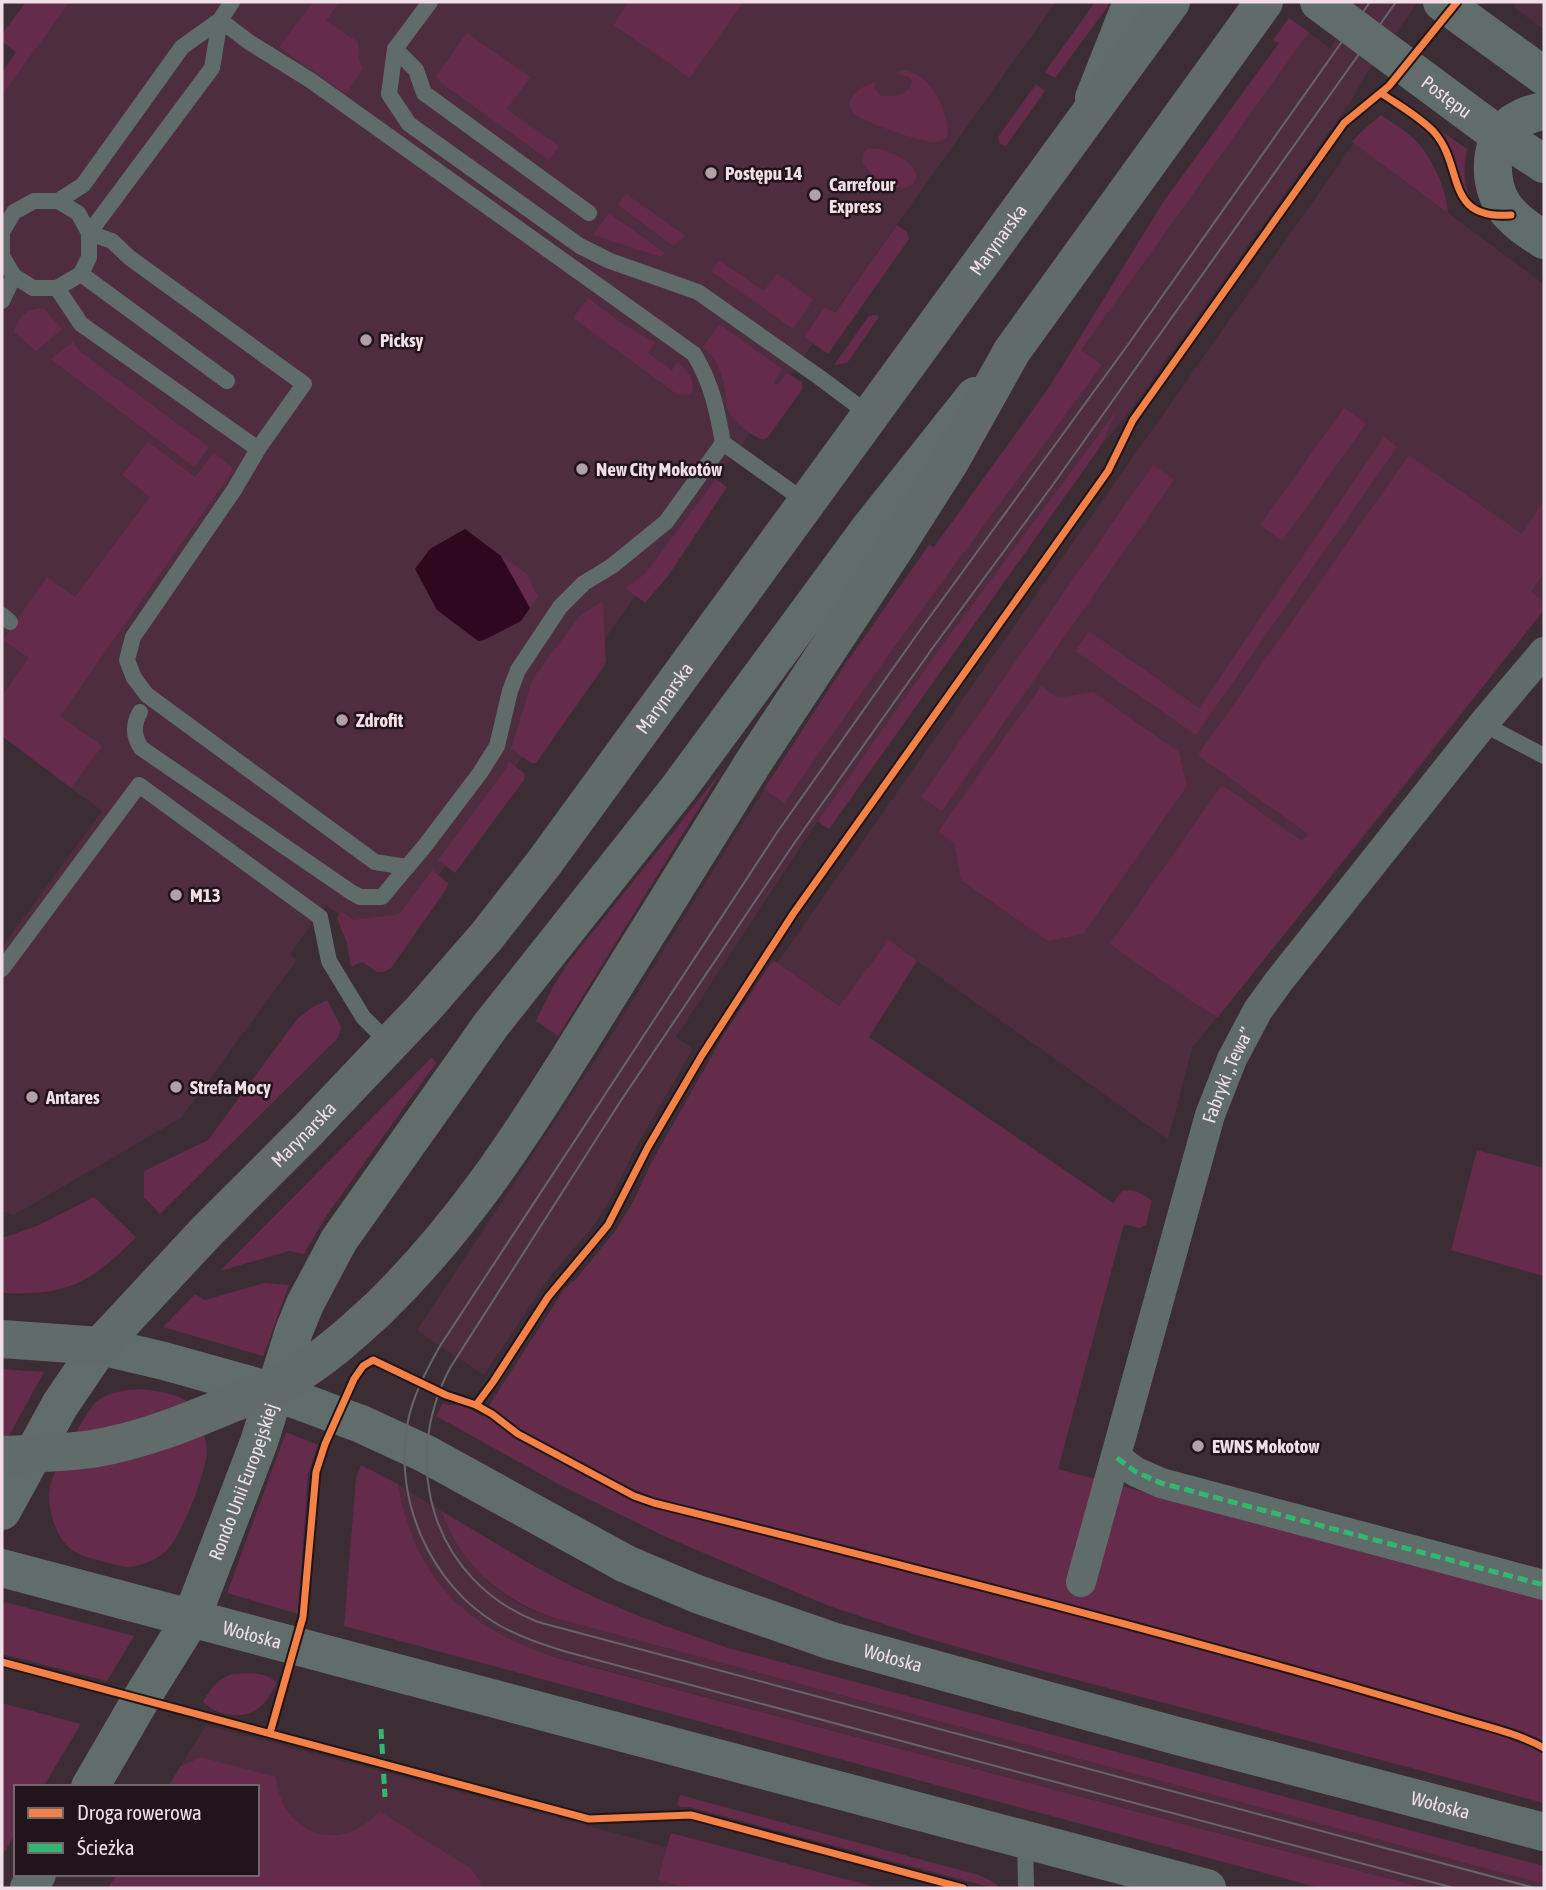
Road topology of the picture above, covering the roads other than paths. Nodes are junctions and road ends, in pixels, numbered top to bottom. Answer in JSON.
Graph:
{"nodes":[{"id":1,"x":233,"y":2,"type":"edge"},
{"id":2,"x":430,"y":2,"type":"edge"},
{"id":3,"x":1132,"y":2,"type":"edge"},
{"id":4,"x":1171,"y":2,"type":"edge"},
{"id":5,"x":1264,"y":2,"type":"edge"},
{"id":6,"x":1319,"y":2,"type":"edge"},
{"id":7,"x":1442,"y":2,"type":"edge"},
{"id":8,"x":220,"y":20,"type":"junction"},
{"id":9,"x":396,"y":49,"type":"junction"},
{"id":10,"x":1544,"y":76,"type":"edge"},
{"id":11,"x":1544,"y":111,"type":"edge"},
{"id":12,"x":1086,"y":120,"type":"junction"},
{"id":13,"x":1544,"y":164,"type":"edge"},
{"id":14,"x":58,"y":201,"type":"junction"},
{"id":15,"x":589,"y":213,"type":"dead end"},
{"id":16,"x":89,"y":233,"type":"junction"},
{"id":17,"x":1544,"y":240,"type":"edge"},
{"id":18,"x":2,"y":244,"type":"edge"},
{"id":19,"x":81,"y":274,"type":"junction"},
{"id":20,"x":14,"y":276,"type":"junction"},
{"id":21,"x":57,"y":288,"type":"junction"},
{"id":22,"x":2,"y":301,"type":"edge"},
{"id":23,"x":1012,"y":351,"type":"junction"},
{"id":24,"x":227,"y":381,"type":"dead end"},
{"id":25,"x":870,"y":415,"type":"junction"},
{"id":26,"x":723,"y":443,"type":"junction"},
{"id":27,"x":258,"y":449,"type":"junction"},
{"id":28,"x":806,"y":502,"type":"junction"},
{"id":29,"x":1544,"y":652,"type":"edge"},
{"id":30,"x":140,"y":712,"type":"dead end"},
{"id":31,"x":1483,"y":724,"type":"junction"},
{"id":32,"x":1544,"y":756,"type":"edge"},
{"id":33,"x":407,"y":867,"type":"junction"},
{"id":34,"x":2,"y":969,"type":"edge"},
{"id":35,"x":390,"y":1044,"type":"junction"},
{"id":36,"x":2,"y":1339,"type":"edge"},
{"id":37,"x":100,"y":1346,"type":"junction"},
{"id":38,"x":275,"y":1392,"type":"junction"},
{"id":39,"x":2,"y":1455,"type":"edge"},
{"id":40,"x":1117,"y":1458,"type":"junction"},
{"id":41,"x":2,"y":1511,"type":"edge"},
{"id":42,"x":2,"y":1568,"type":"edge"},
{"id":43,"x":1081,"y":1582,"type":"dead end"},
{"id":44,"x":1544,"y":1585,"type":"edge"},
{"id":45,"x":191,"y":1617,"type":"junction"},
{"id":46,"x":91,"y":1785,"type":"edge"},
{"id":47,"x":1544,"y":1832,"type":"edge"},
{"id":48,"x":1025,"y":1839,"type":"junction"},
{"id":49,"x":1147,"y":1882,"type":"edge"},
{"id":50,"x":1026,"y":1888,"type":"edge"},
{"id":51,"x":1207,"y":1888,"type":"edge"}],
"edges":[{"from":1,"to":8,"type":"lane"},
{"from":2,"to":9,"type":"lane"},
{"from":3,"to":12,"type":"main road"},
{"from":4,"to":12,"type":"main road","name":"Marynarska"},
{"from":5,"to":23,"type":"main road"},
{"from":6,"to":13,"type":"main road","name":"Postępu","bridge":true},
{"from":7,"to":10,"type":"main road"},
{"from":8,"to":14,"type":"lane"},
{"from":8,"to":16,"type":"lane"},
{"from":8,"to":26,"type":"lane"},
{"from":9,"to":15,"type":"lane"},
{"from":9,"to":25,"type":"lane"},
{"from":11,"to":17,"type":"main road"},
{"from":12,"to":25,"type":"main road","name":"Marynarska"},
{"from":14,"to":16,"type":"lane"},
{"from":14,"to":18,"type":"lane"},
{"from":16,"to":19,"type":"lane"},
{"from":16,"to":27,"type":"lane"},
{"from":18,"to":20,"type":"lane"},
{"from":19,"to":21,"type":"lane"},
{"from":19,"to":24,"type":"lane"},
{"from":20,"to":21,"type":"lane"},
{"from":20,"to":22,"type":"lane"},
{"from":21,"to":27,"type":"lane"},
{"from":23,"to":38,"type":"main road"},
{"from":23,"to":39,"type":"main road","bridge":true},
{"from":25,"to":28,"type":"main road","name":"Marynarska"},
{"from":26,"to":28,"type":"lane"},
{"from":26,"to":33,"type":"lane"},
{"from":27,"to":33,"type":"lane"},
{"from":28,"to":35,"type":"main road","name":"Marynarska"},
{"from":29,"to":31,"type":"street","name":"Fabryki „Tewa”"},
{"from":30,"to":33,"type":"lane"},
{"from":31,"to":32,"type":"lane"},
{"from":31,"to":40,"type":"street","name":"Fabryki „Tewa”"},
{"from":34,"to":35,"type":"lane"},
{"from":35,"to":37,"type":"main road","name":"Marynarska"},
{"from":36,"to":37,"type":"main road"},
{"from":37,"to":38,"type":"main road","name":"Rondo Unii Europejskiej"},
{"from":37,"to":41,"type":"main road"},
{"from":38,"to":45,"type":"main road","name":"Rondo Unii Europejskiej"},
{"from":38,"to":47,"type":"main road","name":"Wołoska"},
{"from":40,"to":43,"type":"street","name":"Fabryki „Tewa”"},
{"from":40,"to":44,"type":"street"},
{"from":42,"to":45,"type":"main road"},
{"from":45,"to":46,"type":"main road","name":"Rondo Unii Europejskiej"},
{"from":45,"to":48,"type":"main road","name":"Wołoska"},
{"from":48,"to":49,"type":"main road","name":"Wołoska"},
{"from":48,"to":50,"type":"lane"},
{"from":49,"to":51,"type":"main road","name":"Wołoska"}]}
